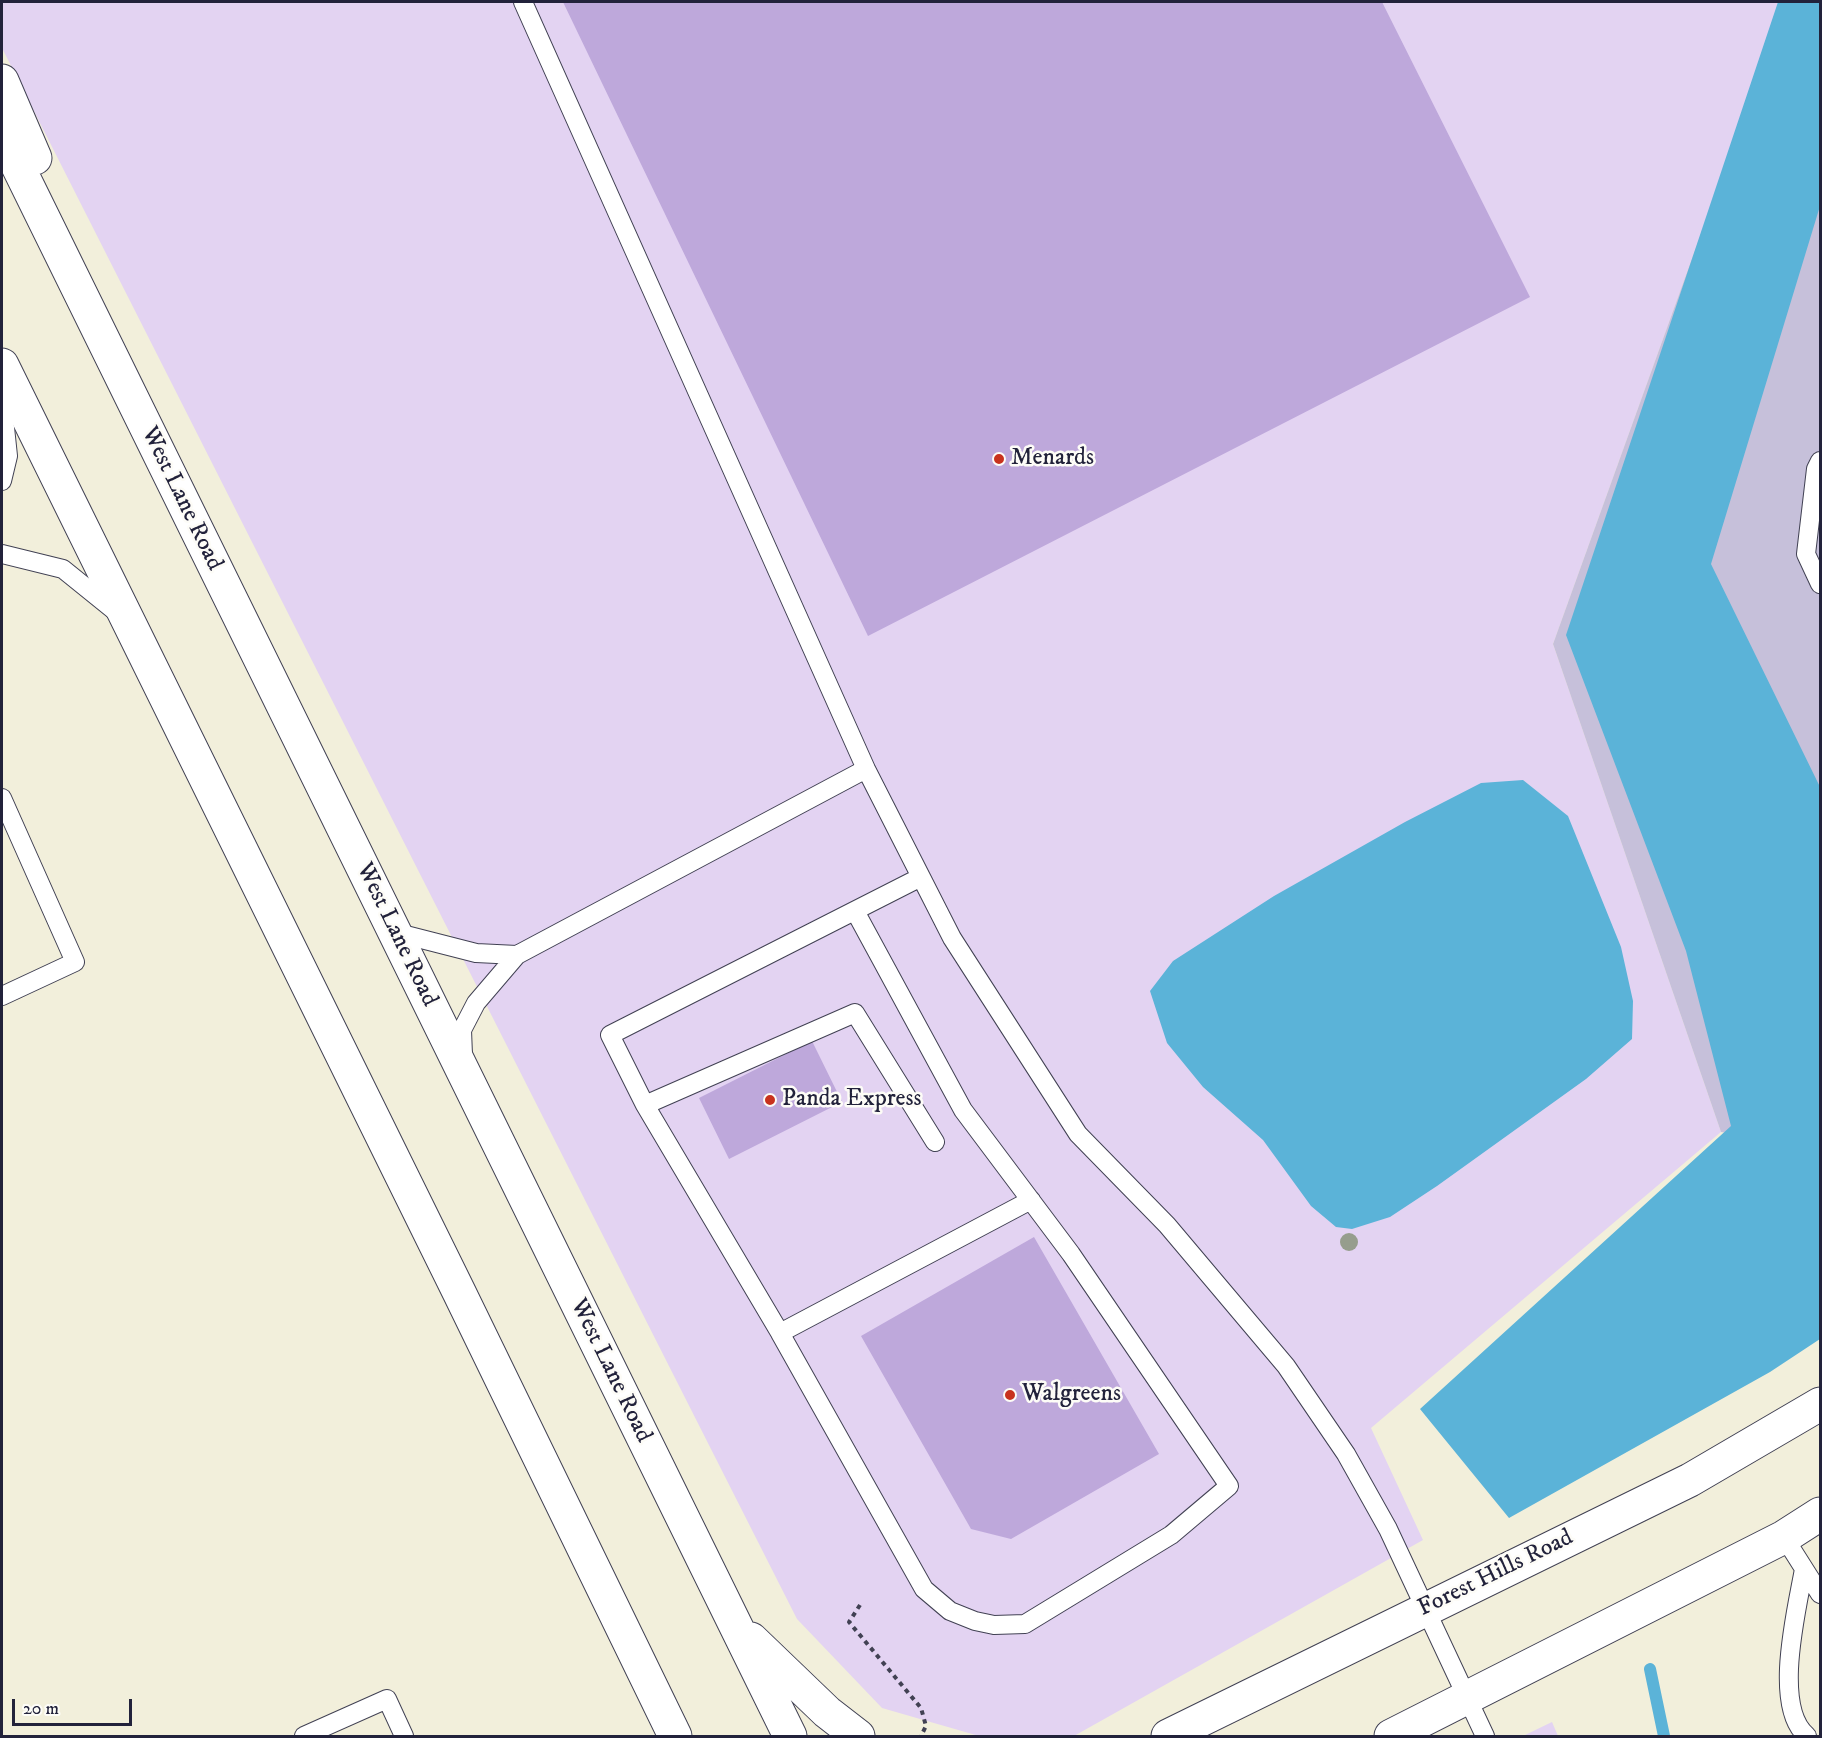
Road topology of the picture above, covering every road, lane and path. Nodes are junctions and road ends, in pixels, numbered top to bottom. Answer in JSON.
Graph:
{"nodes":[{"id":1,"x":523,"y":2,"type":"edge"},
{"id":2,"x":2,"y":81,"type":"edge"},
{"id":3,"x":2,"y":134,"type":"edge"},
{"id":4,"x":2,"y":365,"type":"edge"},
{"id":5,"x":2,"y":399,"type":"edge"},
{"id":6,"x":1821,"y":461,"type":"edge"},
{"id":7,"x":2,"y":481,"type":"edge"},
{"id":8,"x":2,"y":554,"type":"edge"},
{"id":9,"x":210,"y":559,"type":"junction"},
{"id":10,"x":1821,"y":584,"type":"edge"},
{"id":11,"x":131,"y":628,"type":"junction"},
{"id":12,"x":866,"y":769,"type":"junction"},
{"id":13,"x":2,"y":798,"type":"edge"},
{"id":14,"x":921,"y":877,"type":"junction"},
{"id":15,"x":855,"y":911,"type":"junction"},
{"id":16,"x":394,"y":932,"type":"junction"},
{"id":17,"x":517,"y":955,"type":"junction"},
{"id":18,"x":2,"y":996,"type":"edge"},
{"id":19,"x":465,"y":1074,"type":"junction"},
{"id":20,"x":645,"y":1105,"type":"junction"},
{"id":21,"x":934,"y":1142,"type":"dead end"},
{"id":22,"x":1031,"y":1200,"type":"junction"},
{"id":23,"x":780,"y":1333,"type":"junction"},
{"id":24,"x":1821,"y":1404,"type":"edge"},
{"id":25,"x":1821,"y":1514,"type":"edge"},
{"id":26,"x":1784,"y":1538,"type":"junction"},
{"id":27,"x":1804,"y":1569,"type":"junction"},
{"id":28,"x":1821,"y":1594,"type":"edge"},
{"id":29,"x":860,"y":1605,"type":"dead end"},
{"id":30,"x":1425,"y":1608,"type":"junction"},
{"id":31,"x":734,"y":1623,"type":"junction"},
{"id":32,"x":1467,"y":1697,"type":"junction"},
{"id":33,"x":657,"y":1701,"type":"junction"},
{"id":34,"x":304,"y":1737,"type":"edge"},
{"id":35,"x":404,"y":1737,"type":"edge"},
{"id":36,"x":658,"y":1737,"type":"edge"},
{"id":37,"x":675,"y":1737,"type":"edge"},
{"id":38,"x":790,"y":1737,"type":"edge"},
{"id":39,"x":858,"y":1737,"type":"edge"},
{"id":40,"x":921,"y":1737,"type":"edge"},
{"id":41,"x":1168,"y":1737,"type":"edge"},
{"id":42,"x":1391,"y":1737,"type":"edge"},
{"id":43,"x":1485,"y":1737,"type":"edge"},
{"id":44,"x":1807,"y":1737,"type":"edge"}],
"edges":[{"from":1,"to":12,"type":"lane"},
{"from":2,"to":9,"type":"main road"},
{"from":3,"to":9,"type":"main road","name":"West Lane Road"},
{"from":4,"to":11,"type":"main road"},
{"from":5,"to":7,"type":"lane"},
{"from":6,"to":10,"type":"lane"},
{"from":8,"to":11,"type":"lane"},
{"from":9,"to":16,"type":"main road","name":"West Lane Road"},
{"from":11,"to":33,"type":"main road"},
{"from":12,"to":14,"type":"lane"},
{"from":12,"to":17,"type":"lane"},
{"from":13,"to":18,"type":"lane"},
{"from":14,"to":15,"type":"lane"},
{"from":14,"to":30,"type":"lane"},
{"from":15,"to":20,"type":"lane"},
{"from":15,"to":22,"type":"lane"},
{"from":16,"to":17,"type":"lane"},
{"from":16,"to":19,"type":"main road","name":"West Lane Road"},
{"from":17,"to":19,"type":"lane"},
{"from":19,"to":31,"type":"main road","name":"West Lane Road"},
{"from":20,"to":21,"type":"lane"},
{"from":20,"to":23,"type":"lane"},
{"from":22,"to":23,"type":"lane"},
{"from":22,"to":23,"type":"lane"},
{"from":24,"to":30,"type":"main road","name":"Forest Hills Road"},
{"from":25,"to":26,"type":"main road"},
{"from":26,"to":27,"type":"lane"},
{"from":26,"to":32,"type":"main road"},
{"from":27,"to":28,"type":"lane"},
{"from":27,"to":44,"type":"lane"},
{"from":29,"to":40,"type":"path"},
{"from":30,"to":32,"type":"lane"},
{"from":30,"to":41,"type":"main road","name":"Forest Hills Road"},
{"from":31,"to":38,"type":"main road","name":"West Lane Road"},
{"from":31,"to":39,"type":"main road"},
{"from":32,"to":42,"type":"main road"},
{"from":32,"to":43,"type":"lane"},
{"from":33,"to":36,"type":"main road"},
{"from":33,"to":37,"type":"main road"},
{"from":34,"to":35,"type":"lane"}]}
